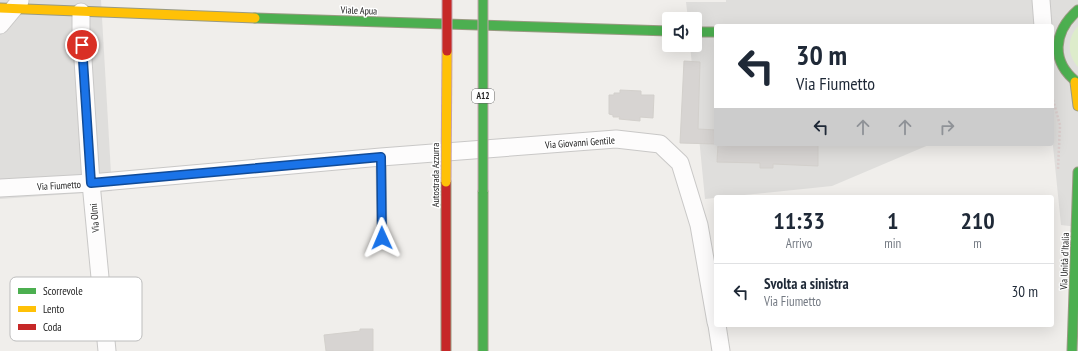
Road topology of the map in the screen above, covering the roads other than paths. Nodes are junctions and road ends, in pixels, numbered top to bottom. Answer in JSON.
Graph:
{"nodes":[{"id":1,"x":447,"y":0,"type":"edge"},
{"id":2,"x":483,"y":0,"type":"edge"},
{"id":3,"x":1041,"y":0,"type":"edge"},
{"id":4,"x":12,"y":5,"type":"edge"},
{"id":5,"x":1078,"y":10,"type":"edge"},
{"id":6,"x":81,"y":12,"type":"junction"},
{"id":7,"x":1043,"y":24,"type":"edge"},
{"id":8,"x":0,"y":25,"type":"edge"},
{"id":9,"x":1056,"y":30,"type":"edge"},
{"id":10,"x":662,"y":31,"type":"edge"},
{"id":11,"x":702,"y":32,"type":"edge"},
{"id":12,"x":714,"y":32,"type":"edge"},
{"id":13,"x":1055,"y":57,"type":"edge"},
{"id":14,"x":1077,"y":82,"type":"edge"},
{"id":15,"x":1078,"y":106,"type":"edge"},
{"id":16,"x":381,"y":157,"type":"junction"},
{"id":17,"x":1078,"y":172,"type":"edge"},
{"id":18,"x":91,"y":183,"type":"junction"},
{"id":19,"x":0,"y":188,"type":"edge"},
{"id":20,"x":382,"y":238,"type":"dead end"},
{"id":21,"x":100,"y":277,"type":"edge"},
{"id":22,"x":714,"y":311,"type":"edge"},
{"id":23,"x":716,"y":327,"type":"edge"},
{"id":24,"x":106,"y":341,"type":"edge"},
{"id":25,"x":107,"y":351,"type":"edge"},
{"id":26,"x":446,"y":351,"type":"edge"},
{"id":27,"x":483,"y":351,"type":"edge"},
{"id":28,"x":721,"y":351,"type":"edge"},
{"id":29,"x":1072,"y":351,"type":"edge"}],
"edges":[{"from":1,"to":26,"type":"main road","name":"Autostrada Azzurra","bridge":true},
{"from":2,"to":27,"type":"main road","number":"A12","bridge":true},
{"from":3,"to":7,"type":"street"},
{"from":4,"to":6,"type":"main road","name":"Viale Apua"},
{"from":4,"to":8,"type":"street"},
{"from":5,"to":9,"type":"main road"},
{"from":6,"to":10,"type":"main road","name":"Viale Apua"},
{"from":6,"to":18,"type":"street","name":"Via Olmi"},
{"from":9,"to":13,"type":"main road"},
{"from":11,"to":12,"type":"main road"},
{"from":13,"to":14,"type":"main road"},
{"from":14,"to":15,"type":"main road"},
{"from":16,"to":18,"type":"street","name":"Via Fiumetto"},
{"from":16,"to":20,"type":"lane"},
{"from":16,"to":22,"type":"street","name":"Via Giovanni Gentile"},
{"from":17,"to":29,"type":"main road","name":"Via Unità d'Italia"},
{"from":18,"to":19,"type":"street","name":"Via Fiumetto"},
{"from":18,"to":21,"type":"street","name":"Via Olmi"},
{"from":23,"to":28,"type":"street"},
{"from":24,"to":25,"type":"street","name":"Via Olmi"}]}
